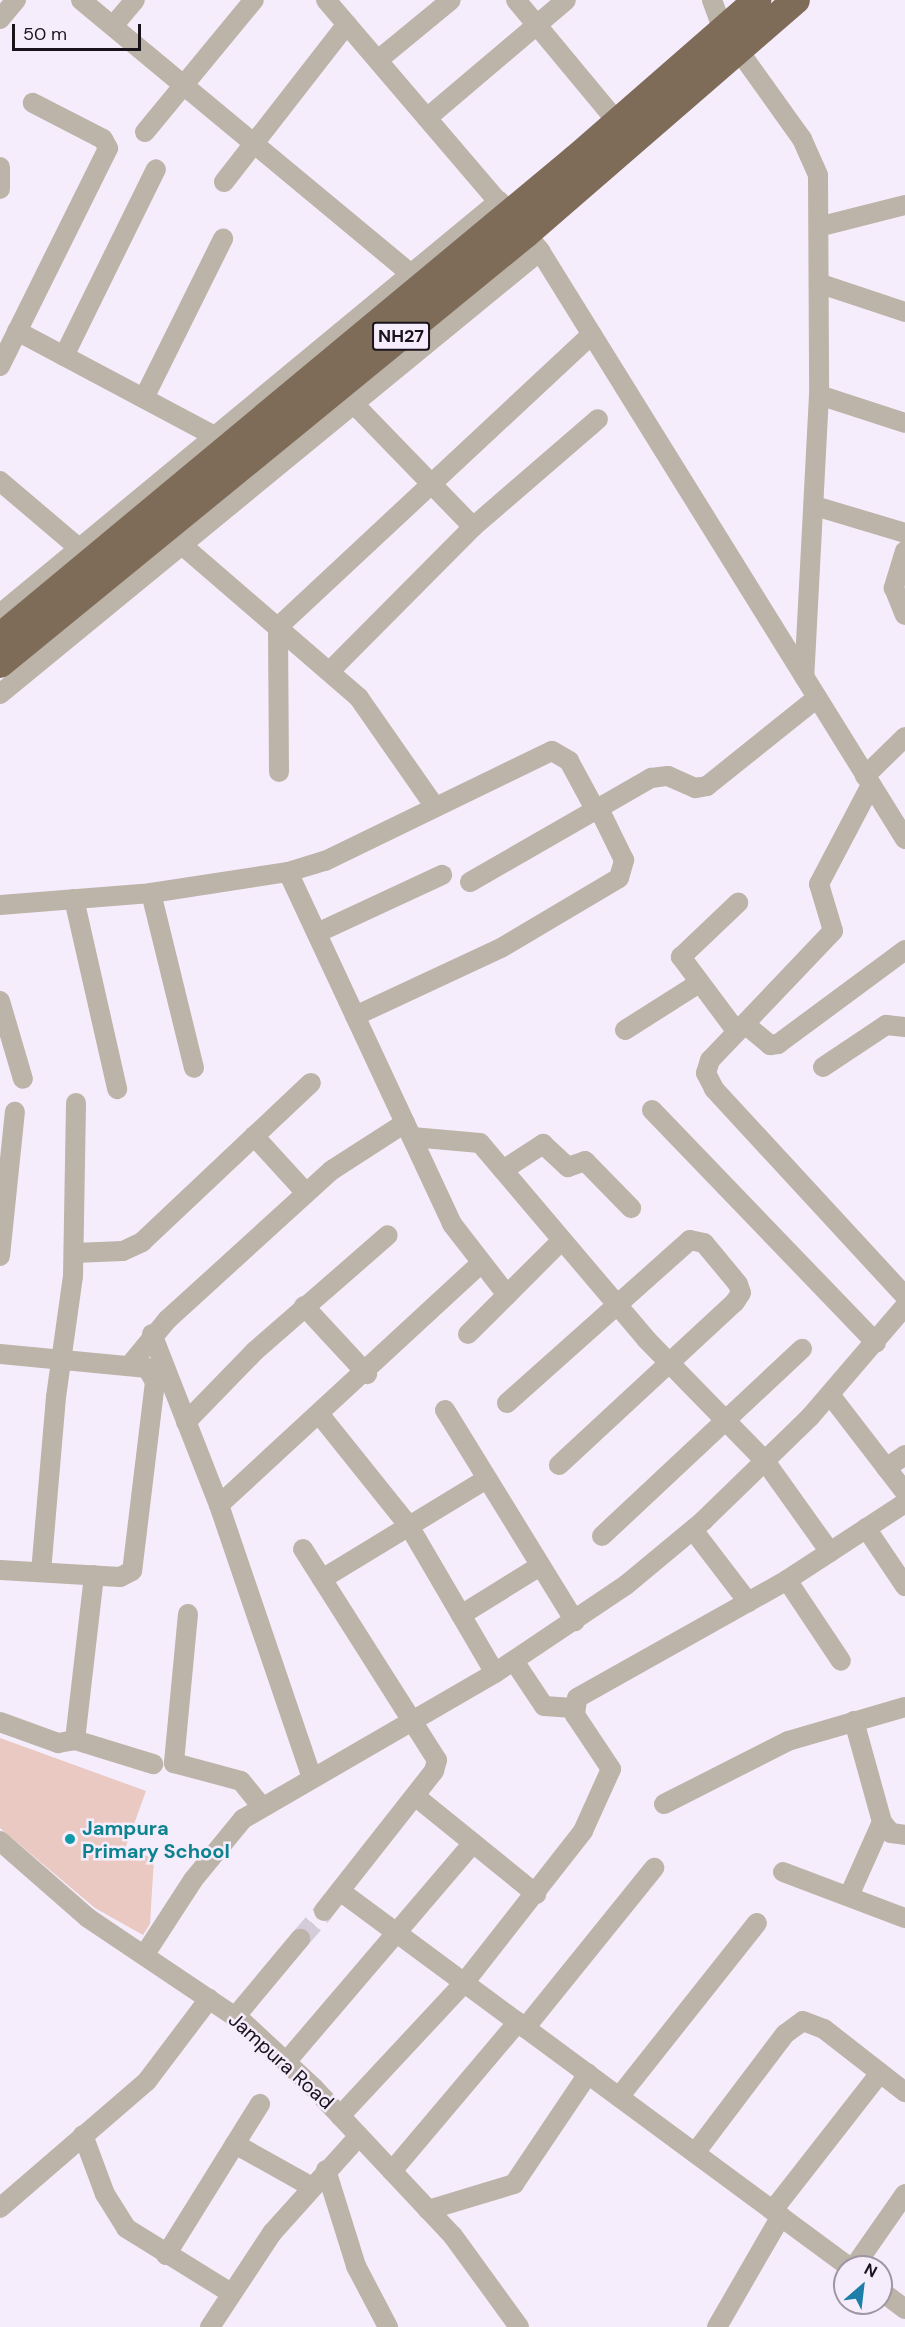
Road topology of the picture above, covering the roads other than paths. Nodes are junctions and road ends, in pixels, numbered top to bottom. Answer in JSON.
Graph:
{"nodes":[{"id":1,"x":16,"y":0,"type":"edge"},
{"id":2,"x":81,"y":0,"type":"edge"},
{"id":3,"x":135,"y":0,"type":"edge"},
{"id":4,"x":254,"y":0,"type":"edge"},
{"id":5,"x":326,"y":0,"type":"edge"},
{"id":6,"x":451,"y":0,"type":"edge"},
{"id":7,"x":516,"y":0,"type":"edge"},
{"id":8,"x":566,"y":0,"type":"edge"},
{"id":9,"x":712,"y":0,"type":"edge"},
{"id":10,"x":757,"y":0,"type":"edge"},
{"id":11,"x":796,"y":0,"type":"edge"},
{"id":12,"x":0,"y":19,"type":"edge"},
{"id":13,"x":347,"y":24,"type":"junction"},
{"id":14,"x":537,"y":25,"type":"junction"},
{"id":15,"x":114,"y":26,"type":"junction"},
{"id":16,"x":731,"y":41,"type":"junction"},
{"id":17,"x":378,"y":60,"type":"junction"},
{"id":18,"x":180,"y":85,"type":"junction"},
{"id":19,"x":33,"y":103,"type":"dead end"},
{"id":20,"x":428,"y":118,"type":"junction"},
{"id":21,"x":618,"y":123,"type":"junction"},
{"id":22,"x":145,"y":132,"type":"dead end"},
{"id":23,"x":252,"y":143,"type":"junction"},
{"id":24,"x":0,"y":167,"type":"edge"},
{"id":25,"x":156,"y":169,"type":"dead end"},
{"id":26,"x":224,"y":182,"type":"dead end"},
{"id":27,"x":0,"y":189,"type":"edge"},
{"id":28,"x":900,"y":209,"type":"edge"},
{"id":29,"x":519,"y":225,"type":"junction"},
{"id":30,"x":822,"y":226,"type":"junction"},
{"id":31,"x":223,"y":239,"type":"dead end"},
{"id":32,"x":411,"y":274,"type":"junction"},
{"id":33,"x":821,"y":284,"type":"junction"},
{"id":34,"x":905,"y":312,"type":"edge"},
{"id":35,"x":17,"y":331,"type":"junction"},
{"id":36,"x":592,"y":334,"type":"junction"},
{"id":37,"x":64,"y":356,"type":"junction"},
{"id":38,"x":0,"y":366,"type":"edge"},
{"id":39,"x":819,"y":395,"type":"junction"},
{"id":40,"x":144,"y":398,"type":"junction"},
{"id":41,"x":354,"y":404,"type":"junction"},
{"id":42,"x":598,"y":419,"type":"dead end"},
{"id":43,"x":905,"y":423,"type":"edge"},
{"id":44,"x":216,"y":437,"type":"junction"},
{"id":45,"x":0,"y":481,"type":"edge"},
{"id":46,"x":431,"y":484,"type":"junction"},
{"id":47,"x":815,"y":506,"type":"junction"},
{"id":48,"x":473,"y":527,"type":"junction"},
{"id":49,"x":905,"y":533,"type":"edge"},
{"id":50,"x":182,"y":545,"type":"junction"},
{"id":51,"x":81,"y":550,"type":"junction"},
{"id":52,"x":905,"y":551,"type":"edge"},
{"id":53,"x":0,"y":614,"type":"edge"},
{"id":54,"x":905,"y":615,"type":"edge"},
{"id":55,"x":278,"y":627,"type":"junction"},
{"id":56,"x":0,"y":637,"type":"edge"},
{"id":57,"x":0,"y":664,"type":"edge"},
{"id":58,"x":330,"y":671,"type":"junction"},
{"id":59,"x":804,"y":676,"type":"junction"},
{"id":60,"x":0,"y":694,"type":"edge"},
{"id":61,"x":818,"y":698,"type":"junction"},
{"id":62,"x":905,"y":736,"type":"edge"},
{"id":63,"x":279,"y":772,"type":"dead end"},
{"id":64,"x":868,"y":781,"type":"junction"},
{"id":65,"x":435,"y":807,"type":"junction"},
{"id":66,"x":596,"y":808,"type":"junction"},
{"id":67,"x":901,"y":828,"type":"edge"},
{"id":68,"x":288,"y":872,"type":"junction"},
{"id":69,"x":442,"y":875,"type":"dead end"},
{"id":70,"x":470,"y":882,"type":"dead end"},
{"id":71,"x":151,"y":893,"type":"junction"},
{"id":72,"x":74,"y":899,"type":"junction"},
{"id":73,"x":738,"y":903,"type":"dead end"},
{"id":74,"x":0,"y":905,"type":"edge"},
{"id":75,"x":317,"y":933,"type":"junction"},
{"id":76,"x":905,"y":950,"type":"edge"},
{"id":77,"x":699,"y":983,"type":"junction"},
{"id":78,"x":0,"y":1001,"type":"edge"},
{"id":79,"x":355,"y":1016,"type":"junction"},
{"id":80,"x":741,"y":1028,"type":"junction"},
{"id":81,"x":905,"y":1028,"type":"edge"},
{"id":82,"x":625,"y":1030,"type":"dead end"},
{"id":83,"x":823,"y":1067,"type":"dead end"},
{"id":84,"x":194,"y":1068,"type":"dead end"},
{"id":85,"x":23,"y":1078,"type":"dead end"},
{"id":86,"x":311,"y":1083,"type":"dead end"},
{"id":87,"x":117,"y":1089,"type":"dead end"},
{"id":88,"x":76,"y":1103,"type":"dead end"},
{"id":89,"x":652,"y":1110,"type":"dead end"},
{"id":90,"x":15,"y":1112,"type":"dead end"},
{"id":91,"x":408,"y":1130,"type":"junction"},
{"id":92,"x":254,"y":1136,"type":"junction"},
{"id":93,"x":503,"y":1170,"type":"junction"},
{"id":94,"x":306,"y":1193,"type":"junction"},
{"id":95,"x":631,"y":1208,"type":"dead end"},
{"id":96,"x":388,"y":1235,"type":"dead end"},
{"id":97,"x":562,"y":1240,"type":"junction"},
{"id":98,"x":1,"y":1245,"type":"edge"},
{"id":99,"x":74,"y":1253,"type":"junction"},
{"id":100,"x":481,"y":1263,"type":"junction"},
{"id":101,"x":507,"y":1295,"type":"junction"},
{"id":102,"x":905,"y":1296,"type":"edge"},
{"id":103,"x":617,"y":1305,"type":"junction"},
{"id":104,"x":304,"y":1306,"type":"junction"},
{"id":105,"x":905,"y":1306,"type":"edge"},
{"id":106,"x":152,"y":1334,"type":"junction"},
{"id":107,"x":468,"y":1334,"type":"dead end"},
{"id":108,"x":876,"y":1343,"type":"junction"},
{"id":109,"x":802,"y":1348,"type":"dead end"},
{"id":110,"x":0,"y":1354,"type":"edge"},
{"id":111,"x":61,"y":1362,"type":"junction"},
{"id":112,"x":669,"y":1362,"type":"junction"},
{"id":113,"x":129,"y":1366,"type":"junction"},
{"id":114,"x":367,"y":1374,"type":"junction"},
{"id":115,"x":831,"y":1396,"type":"junction"},
{"id":116,"x":507,"y":1403,"type":"dead end"},
{"id":117,"x":445,"y":1410,"type":"dead end"},
{"id":118,"x":320,"y":1415,"type":"junction"},
{"id":119,"x":724,"y":1419,"type":"junction"},
{"id":120,"x":186,"y":1422,"type":"junction"},
{"id":121,"x":905,"y":1455,"type":"edge"},
{"id":122,"x":765,"y":1461,"type":"junction"},
{"id":123,"x":559,"y":1465,"type":"dead end"},
{"id":124,"x":886,"y":1468,"type":"junction"},
{"id":125,"x":485,"y":1480,"type":"junction"},
{"id":126,"x":905,"y":1492,"type":"edge"},
{"id":127,"x":905,"y":1503,"type":"edge"},
{"id":128,"x":219,"y":1505,"type":"junction"},
{"id":129,"x":409,"y":1526,"type":"junction"},
{"id":130,"x":866,"y":1528,"type":"junction"},
{"id":131,"x":693,"y":1530,"type":"junction"},
{"id":132,"x":602,"y":1536,"type":"dead end"},
{"id":133,"x":303,"y":1549,"type":"dead end"},
{"id":134,"x":830,"y":1552,"type":"junction"},
{"id":135,"x":540,"y":1566,"type":"junction"},
{"id":136,"x":0,"y":1570,"type":"edge"},
{"id":137,"x":41,"y":1572,"type":"junction"},
{"id":138,"x":94,"y":1575,"type":"junction"},
{"id":139,"x":322,"y":1579,"type":"junction"},
{"id":140,"x":903,"y":1579,"type":"edge"},
{"id":141,"x":787,"y":1580,"type":"junction"},
{"id":142,"x":748,"y":1602,"type":"junction"},
{"id":143,"x":188,"y":1614,"type":"dead end"},
{"id":144,"x":461,"y":1615,"type":"junction"},
{"id":145,"x":575,"y":1621,"type":"junction"},
{"id":146,"x":514,"y":1661,"type":"junction"},
{"id":147,"x":841,"y":1661,"type":"dead end"},
{"id":148,"x":495,"y":1674,"type":"junction"},
{"id":149,"x":905,"y":1707,"type":"edge"},
{"id":150,"x":573,"y":1708,"type":"junction"},
{"id":151,"x":411,"y":1720,"type":"junction"},
{"id":152,"x":854,"y":1721,"type":"junction"},
{"id":153,"x":0,"y":1722,"type":"edge"},
{"id":154,"x":75,"y":1740,"type":"junction"},
{"id":155,"x":153,"y":1764,"type":"dead end"},
{"id":156,"x":311,"y":1775,"type":"junction"},
{"id":157,"x":415,"y":1796,"type":"junction"},
{"id":158,"x":664,"y":1804,"type":"dead end"},
{"id":159,"x":261,"y":1806,"type":"junction"},
{"id":160,"x":882,"y":1822,"type":"junction"},
{"id":161,"x":905,"y":1835,"type":"edge"},
{"id":162,"x":0,"y":1841,"type":"edge"},
{"id":163,"x":472,"y":1843,"type":"junction"},
{"id":164,"x":654,"y":1868,"type":"dead end"},
{"id":165,"x":783,"y":1872,"type":"dead end"},
{"id":166,"x":340,"y":1891,"type":"junction"},
{"id":167,"x":536,"y":1894,"type":"junction"},
{"id":168,"x":849,"y":1896,"type":"junction"},
{"id":169,"x":324,"y":1911,"type":"tunnel mouth"},
{"id":170,"x":905,"y":1917,"type":"edge"},
{"id":171,"x":757,"y":1923,"type":"dead end"},
{"id":172,"x":399,"y":1935,"type":"junction"},
{"id":173,"x":300,"y":1939,"type":"tunnel mouth"},
{"id":174,"x":145,"y":1954,"type":"junction"},
{"id":175,"x":464,"y":1983,"type":"junction"},
{"id":176,"x":209,"y":1999,"type":"junction"},
{"id":177,"x":235,"y":2017,"type":"junction"},
{"id":178,"x":521,"y":2025,"type":"junction"},
{"id":179,"x":286,"y":2062,"type":"junction"},
{"id":180,"x":880,"y":2073,"type":"junction"},
{"id":181,"x":588,"y":2074,"type":"junction"},
{"id":182,"x":905,"y":2092,"type":"edge"},
{"id":183,"x":619,"y":2097,"type":"junction"},
{"id":184,"x":260,"y":2104,"type":"dead end"},
{"id":185,"x":340,"y":2116,"type":"junction"},
{"id":186,"x":83,"y":2135,"type":"junction"},
{"id":187,"x":359,"y":2136,"type":"junction"},
{"id":188,"x":235,"y":2144,"type":"junction"},
{"id":189,"x":695,"y":2153,"type":"junction"},
{"id":190,"x":326,"y":2170,"type":"junction"},
{"id":191,"x":392,"y":2171,"type":"junction"},
{"id":192,"x":310,"y":2186,"type":"junction"},
{"id":193,"x":905,"y":2194,"type":"edge"},
{"id":194,"x":0,"y":2208,"type":"edge"},
{"id":195,"x":428,"y":2210,"type":"junction"},
{"id":196,"x":777,"y":2213,"type":"junction"},
{"id":197,"x":166,"y":2255,"type":"junction"},
{"id":198,"x":833,"y":2255,"type":"edge"},
{"id":199,"x":862,"y":2255,"type":"edge"},
{"id":200,"x":231,"y":2293,"type":"junction"},
{"id":201,"x":210,"y":2327,"type":"edge"},
{"id":202,"x":388,"y":2327,"type":"edge"},
{"id":203,"x":519,"y":2327,"type":"edge"},
{"id":204,"x":717,"y":2327,"type":"edge"}],
"edges":[{"from":1,"to":12,"type":"street"},
{"from":2,"to":15,"type":"street"},
{"from":3,"to":15,"type":"street"},
{"from":4,"to":18,"type":"street"},
{"from":5,"to":13,"type":"street"},
{"from":6,"to":17,"type":"street"},
{"from":7,"to":14,"type":"street"},
{"from":8,"to":14,"type":"street"},
{"from":9,"to":16,"type":"street"},
{"from":10,"to":16,"type":"highway","number":"NH27"},
{"from":11,"to":16,"type":"highway","number":"NH27"},
{"from":13,"to":17,"type":"street"},
{"from":13,"to":23,"type":"street"},
{"from":14,"to":20,"type":"street"},
{"from":14,"to":21,"type":"street"},
{"from":15,"to":18,"type":"street"},
{"from":16,"to":21,"type":"highway","number":"NH27"},
{"from":16,"to":29,"type":"highway","number":"NH27"},
{"from":16,"to":30,"type":"street"},
{"from":17,"to":20,"type":"street"},
{"from":18,"to":22,"type":"street"},
{"from":18,"to":23,"type":"street"},
{"from":19,"to":35,"type":"street"},
{"from":20,"to":29,"type":"street"},
{"from":21,"to":29,"type":"highway","number":"NH27"},
{"from":23,"to":26,"type":"street"},
{"from":23,"to":32,"type":"street"},
{"from":24,"to":27,"type":"street"},
{"from":25,"to":37,"type":"street"},
{"from":28,"to":30,"type":"street"},
{"from":29,"to":32,"type":"street"},
{"from":29,"to":36,"type":"street"},
{"from":29,"to":41,"type":"street"},
{"from":29,"to":56,"type":"highway","number":"NH27"},
{"from":29,"to":57,"type":"highway","number":"NH27"},
{"from":30,"to":33,"type":"street"},
{"from":31,"to":40,"type":"street"},
{"from":32,"to":44,"type":"street"},
{"from":33,"to":34,"type":"street"},
{"from":33,"to":39,"type":"street"},
{"from":35,"to":37,"type":"street"},
{"from":35,"to":38,"type":"street"},
{"from":36,"to":46,"type":"street"},
{"from":36,"to":59,"type":"street"},
{"from":37,"to":40,"type":"street"},
{"from":39,"to":43,"type":"street"},
{"from":39,"to":47,"type":"street"},
{"from":40,"to":44,"type":"street"},
{"from":41,"to":46,"type":"street"},
{"from":41,"to":50,"type":"street"},
{"from":42,"to":48,"type":"street"},
{"from":44,"to":51,"type":"street"},
{"from":45,"to":51,"type":"street"},
{"from":46,"to":48,"type":"street"},
{"from":46,"to":55,"type":"street"},
{"from":47,"to":49,"type":"street"},
{"from":47,"to":59,"type":"street"},
{"from":48,"to":58,"type":"street"},
{"from":50,"to":55,"type":"street"},
{"from":50,"to":60,"type":"street"},
{"from":51,"to":53,"type":"street"},
{"from":52,"to":54,"type":"street"},
{"from":55,"to":58,"type":"street"},
{"from":55,"to":63,"type":"street"},
{"from":58,"to":65,"type":"street"},
{"from":59,"to":61,"type":"street"},
{"from":61,"to":64,"type":"street"},
{"from":61,"to":66,"type":"street"},
{"from":62,"to":64,"type":"street"},
{"from":64,"to":67,"type":"street"},
{"from":64,"to":80,"type":"street"},
{"from":65,"to":66,"type":"street"},
{"from":65,"to":68,"type":"street"},
{"from":66,"to":70,"type":"street"},
{"from":66,"to":79,"type":"street"},
{"from":68,"to":71,"type":"street"},
{"from":68,"to":75,"type":"street"},
{"from":69,"to":75,"type":"street"},
{"from":71,"to":72,"type":"street"},
{"from":71,"to":84,"type":"street"},
{"from":72,"to":74,"type":"street"},
{"from":72,"to":87,"type":"street"},
{"from":73,"to":77,"type":"street"},
{"from":75,"to":79,"type":"street"},
{"from":76,"to":80,"type":"street"},
{"from":77,"to":80,"type":"street"},
{"from":77,"to":82,"type":"street"},
{"from":78,"to":85,"type":"street"},
{"from":79,"to":91,"type":"street"},
{"from":80,"to":102,"type":"street"},
{"from":81,"to":83,"type":"street"},
{"from":86,"to":92,"type":"street"},
{"from":88,"to":99,"type":"street"},
{"from":89,"to":108,"type":"street"},
{"from":90,"to":98,"type":"street"},
{"from":91,"to":93,"type":"street"},
{"from":91,"to":94,"type":"street"},
{"from":91,"to":100,"type":"street"},
{"from":92,"to":94,"type":"street"},
{"from":92,"to":99,"type":"street"},
{"from":93,"to":95,"type":"street"},
{"from":93,"to":97,"type":"street"},
{"from":94,"to":106,"type":"street"},
{"from":96,"to":104,"type":"street"},
{"from":97,"to":101,"type":"street"},
{"from":97,"to":103,"type":"street"},
{"from":99,"to":111,"type":"street"},
{"from":100,"to":101,"type":"street"},
{"from":100,"to":114,"type":"street"},
{"from":101,"to":107,"type":"street"},
{"from":103,"to":112,"type":"street"},
{"from":103,"to":112,"type":"street"},
{"from":103,"to":116,"type":"street"},
{"from":104,"to":114,"type":"street"},
{"from":104,"to":120,"type":"street"},
{"from":105,"to":108,"type":"street"},
{"from":106,"to":113,"type":"street"},
{"from":106,"to":120,"type":"street"},
{"from":108,"to":115,"type":"street"},
{"from":109,"to":119,"type":"street"},
{"from":110,"to":111,"type":"street"},
{"from":111,"to":113,"type":"street"},
{"from":111,"to":137,"type":"street"},
{"from":112,"to":119,"type":"street"},
{"from":112,"to":123,"type":"street"},
{"from":113,"to":138,"type":"street"},
{"from":114,"to":118,"type":"street"},
{"from":115,"to":122,"type":"street"},
{"from":115,"to":124,"type":"street"},
{"from":117,"to":125,"type":"street"},
{"from":118,"to":128,"type":"street"},
{"from":118,"to":129,"type":"street"},
{"from":119,"to":122,"type":"street"},
{"from":119,"to":132,"type":"street"},
{"from":120,"to":128,"type":"street"},
{"from":121,"to":124,"type":"street"},
{"from":122,"to":131,"type":"street"},
{"from":122,"to":134,"type":"street"},
{"from":124,"to":126,"type":"street"},
{"from":125,"to":129,"type":"street"},
{"from":125,"to":135,"type":"street"},
{"from":127,"to":130,"type":"street"},
{"from":128,"to":156,"type":"street"},
{"from":129,"to":139,"type":"street"},
{"from":129,"to":144,"type":"street"},
{"from":130,"to":134,"type":"street"},
{"from":130,"to":140,"type":"street"},
{"from":131,"to":142,"type":"street"},
{"from":131,"to":145,"type":"street"},
{"from":133,"to":139,"type":"street"},
{"from":134,"to":141,"type":"street"},
{"from":135,"to":144,"type":"street"},
{"from":135,"to":145,"type":"street"},
{"from":136,"to":137,"type":"street"},
{"from":137,"to":138,"type":"street"},
{"from":138,"to":154,"type":"street"},
{"from":139,"to":151,"type":"street"},
{"from":141,"to":142,"type":"street"},
{"from":141,"to":147,"type":"street"},
{"from":142,"to":150,"type":"street"},
{"from":143,"to":159,"type":"street"},
{"from":144,"to":148,"type":"street"},
{"from":145,"to":146,"type":"street"},
{"from":146,"to":148,"type":"street"},
{"from":146,"to":150,"type":"street"},
{"from":148,"to":151,"type":"street"},
{"from":149,"to":152,"type":"street"},
{"from":150,"to":167,"type":"street"},
{"from":151,"to":156,"type":"street"},
{"from":151,"to":157,"type":"street"},
{"from":152,"to":158,"type":"street"},
{"from":152,"to":160,"type":"street"},
{"from":153,"to":154,"type":"street"},
{"from":154,"to":155,"type":"street"},
{"from":156,"to":159,"type":"street"},
{"from":157,"to":163,"type":"street"},
{"from":157,"to":166,"type":"street"},
{"from":159,"to":174,"type":"street"},
{"from":160,"to":161,"type":"street"},
{"from":160,"to":168,"type":"street"},
{"from":162,"to":174,"type":"street","name":"Jampura Road"},
{"from":163,"to":167,"type":"street"},
{"from":163,"to":172,"type":"street"},
{"from":164,"to":178,"type":"street"},
{"from":165,"to":168,"type":"street"},
{"from":166,"to":169,"type":"street"},
{"from":166,"to":172,"type":"street"},
{"from":167,"to":175,"type":"street"},
{"from":168,"to":170,"type":"street"},
{"from":171,"to":183,"type":"street"},
{"from":172,"to":175,"type":"street"},
{"from":172,"to":179,"type":"street"},
{"from":173,"to":177,"type":"street"},
{"from":174,"to":176,"type":"street","name":"Jampura Road"},
{"from":175,"to":178,"type":"street"},
{"from":175,"to":185,"type":"street"},
{"from":176,"to":177,"type":"street","name":"Jampura Road"},
{"from":176,"to":186,"type":"street"},
{"from":177,"to":179,"type":"street","name":"Jampura Road"},
{"from":178,"to":181,"type":"street"},
{"from":178,"to":191,"type":"street"},
{"from":179,"to":185,"type":"street","name":"Jampura Road"},
{"from":180,"to":182,"type":"street"},
{"from":180,"to":189,"type":"street"},
{"from":180,"to":196,"type":"street"},
{"from":181,"to":183,"type":"street"},
{"from":181,"to":195,"type":"street"},
{"from":183,"to":189,"type":"street"},
{"from":184,"to":188,"type":"street"},
{"from":185,"to":187,"type":"street","name":"Jampura Road"},
{"from":186,"to":194,"type":"street"},
{"from":186,"to":197,"type":"street"},
{"from":187,"to":190,"type":"street"},
{"from":187,"to":191,"type":"street","name":"Jampura Road"},
{"from":188,"to":192,"type":"street"},
{"from":188,"to":197,"type":"street"},
{"from":189,"to":196,"type":"street"},
{"from":190,"to":192,"type":"street"},
{"from":190,"to":202,"type":"street"},
{"from":191,"to":195,"type":"street","name":"Jampura Road"},
{"from":192,"to":200,"type":"street"},
{"from":193,"to":199,"type":"street"},
{"from":195,"to":203,"type":"street","name":"Jampura Road"},
{"from":196,"to":198,"type":"street"},
{"from":196,"to":204,"type":"street"},
{"from":197,"to":200,"type":"street"},
{"from":200,"to":201,"type":"street"}]}
